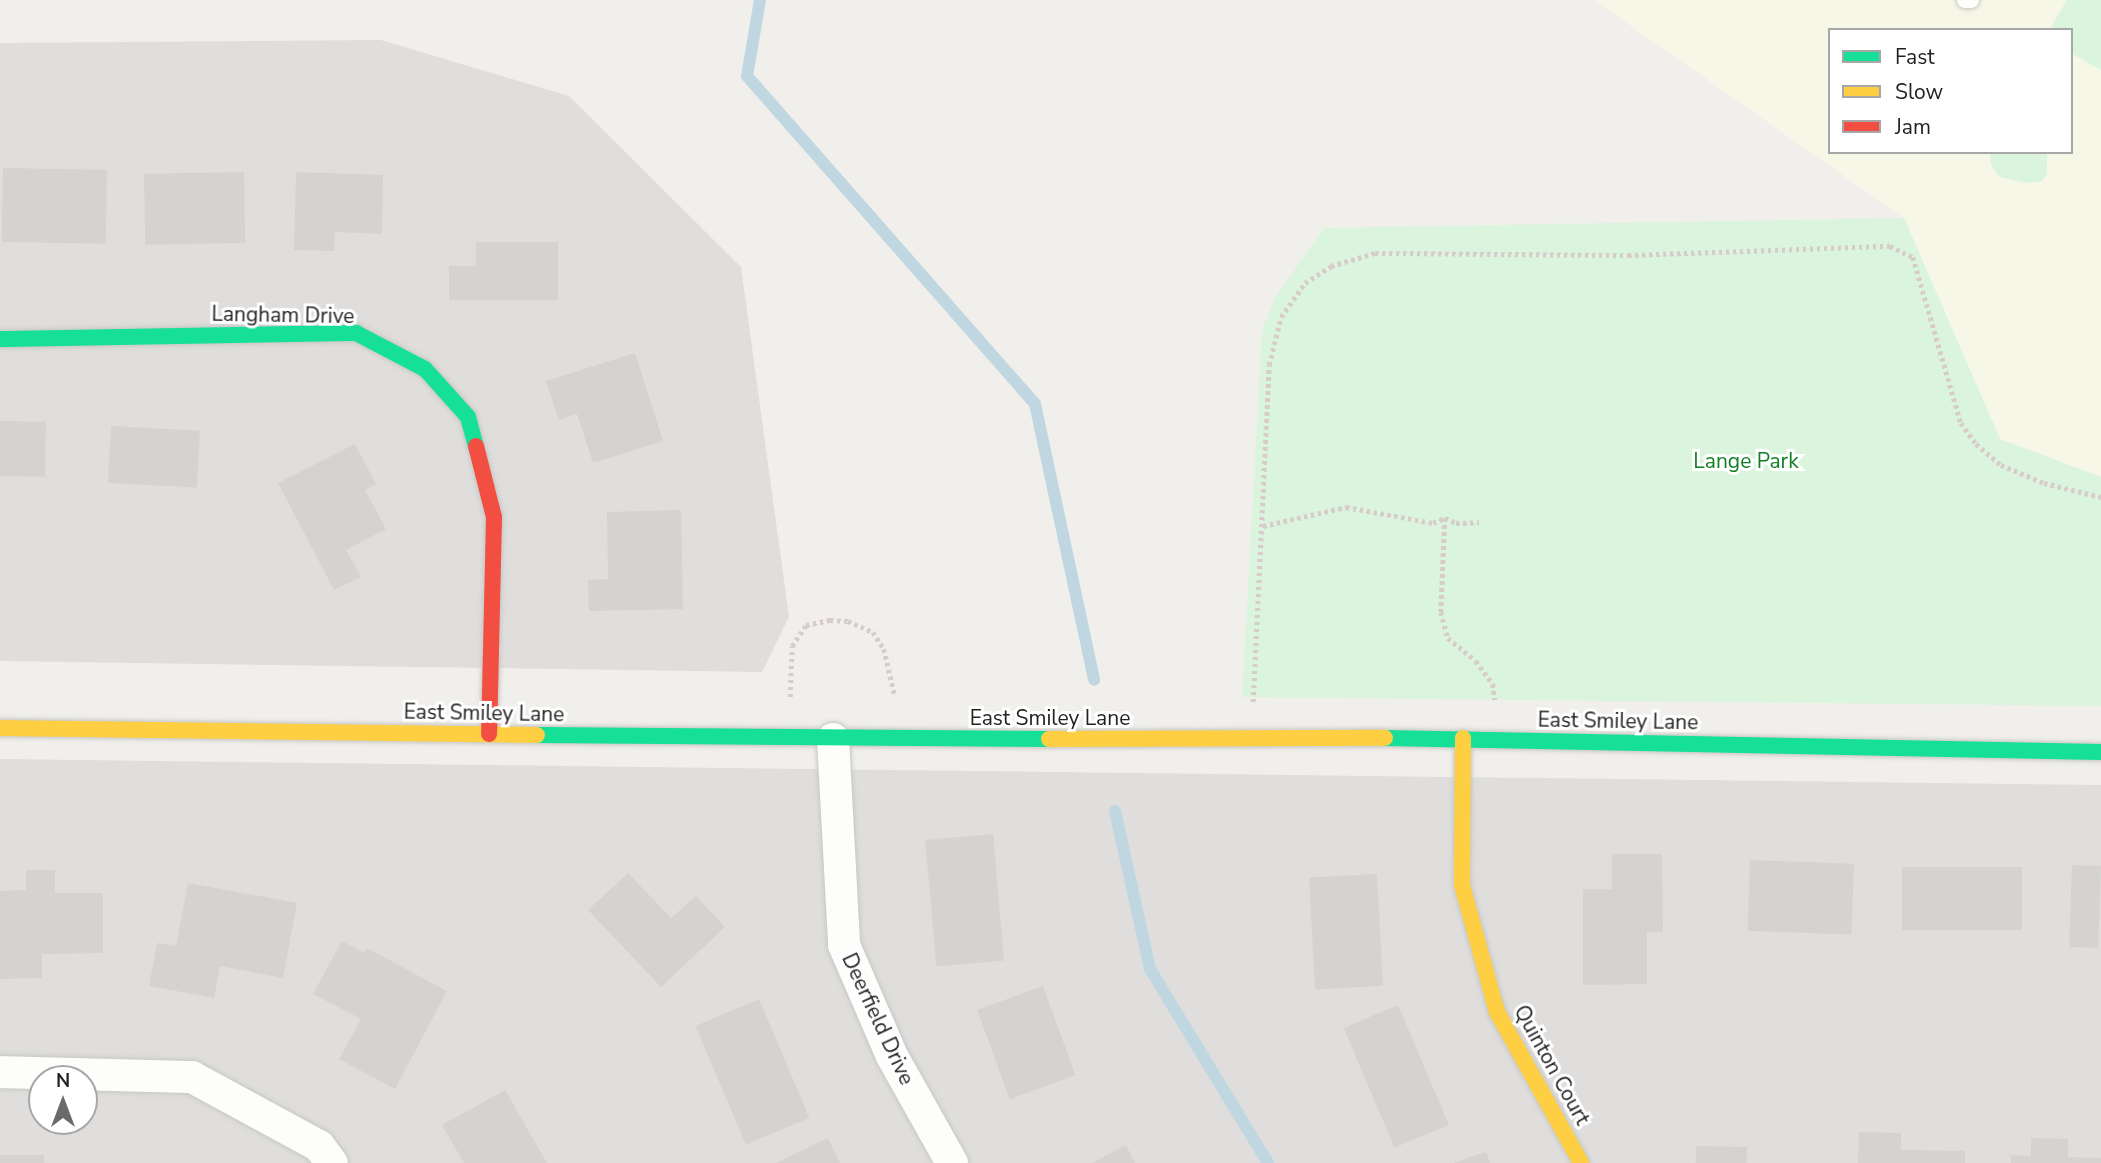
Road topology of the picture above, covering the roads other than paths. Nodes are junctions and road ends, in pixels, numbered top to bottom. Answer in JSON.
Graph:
{"nodes":[{"id":1,"x":1965,"y":0,"type":"edge"},
{"id":2,"x":1971,"y":0,"type":"edge"},
{"id":3,"x":0,"y":339,"type":"edge"},
{"id":4,"x":0,"y":728,"type":"edge"},
{"id":5,"x":489,"y":734,"type":"junction"},
{"id":6,"x":1463,"y":738,"type":"junction"},
{"id":7,"x":834,"y":739,"type":"junction"},
{"id":8,"x":2101,"y":752,"type":"edge"},
{"id":9,"x":0,"y":1072,"type":"edge"},
{"id":10,"x":332,"y":1163,"type":"edge"},
{"id":11,"x":952,"y":1163,"type":"edge"},
{"id":12,"x":1581,"y":1163,"type":"edge"}],
"edges":[{"from":1,"to":2,"type":"lane"},
{"from":3,"to":5,"type":"street","name":"Langham Drive"},
{"from":4,"to":5,"type":"street","name":"East Smiley Lane"},
{"from":5,"to":7,"type":"street","name":"East Smiley Lane"},
{"from":6,"to":7,"type":"street","name":"East Smiley Lane"},
{"from":6,"to":8,"type":"street","name":"East Smiley Lane"},
{"from":6,"to":12,"type":"street","name":"Quinton Court"},
{"from":7,"to":11,"type":"street","name":"Deerfield Drive"},
{"from":9,"to":10,"type":"street"}]}
